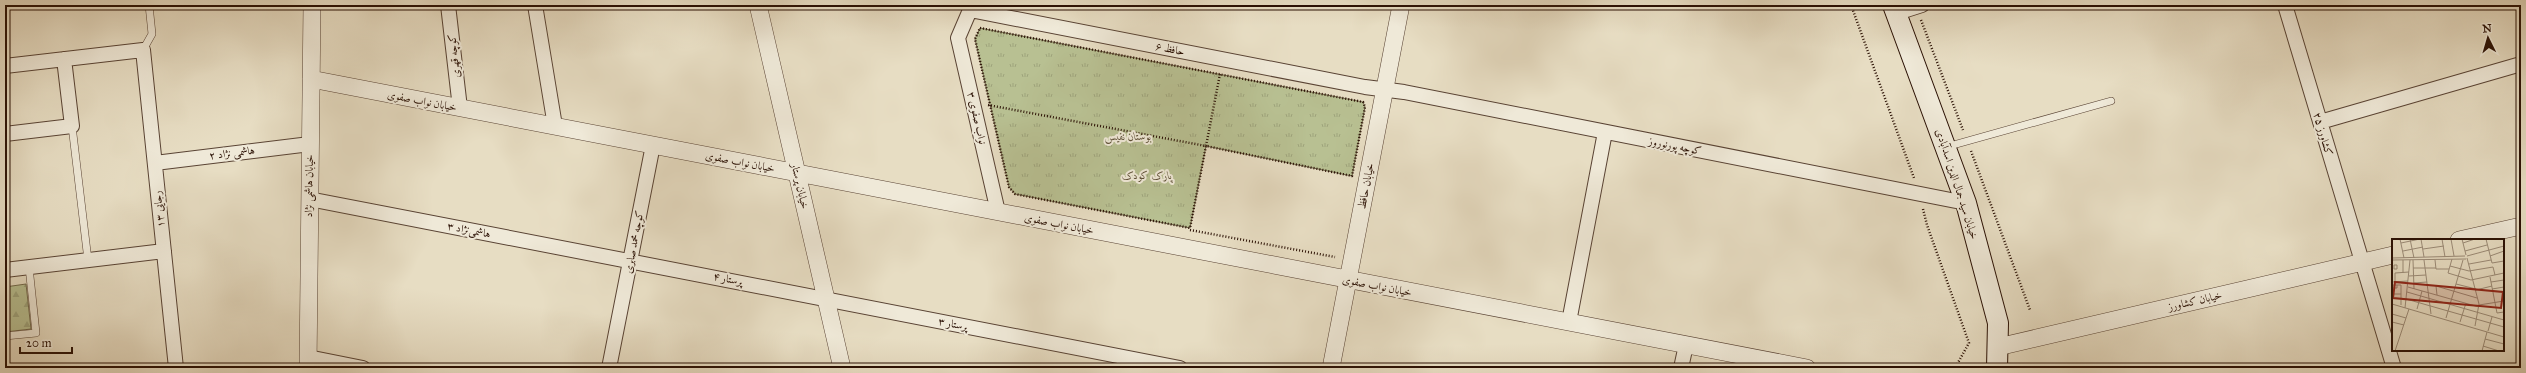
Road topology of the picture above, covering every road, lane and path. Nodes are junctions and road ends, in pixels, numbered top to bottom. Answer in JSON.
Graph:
{"nodes":[{"id":1,"x":150,"y":5,"type":"edge"},
{"id":2,"x":312,"y":5,"type":"edge"},
{"id":3,"x":448,"y":5,"type":"edge"},
{"id":4,"x":535,"y":5,"type":"edge"},
{"id":5,"x":758,"y":5,"type":"edge"},
{"id":6,"x":1401,"y":5,"type":"edge"},
{"id":7,"x":1851,"y":5,"type":"edge"},
{"id":8,"x":2286,"y":5,"type":"edge"},
{"id":9,"x":1919,"y":6,"type":"edge"},
{"id":10,"x":1895,"y":9,"type":"edge"},
{"id":11,"x":964,"y":24,"type":"joint"},
{"id":12,"x":143,"y":50,"type":"junction"},
{"id":13,"x":64,"y":59,"type":"junction"},
{"id":14,"x":1223,"y":60,"type":"junction"},
{"id":15,"x":2521,"y":64,"type":"edge"},
{"id":16,"x":5,"y":66,"type":"edge"},
{"id":17,"x":1220,"y":75,"type":"junction"},
{"id":18,"x":310,"y":79,"type":"junction"},
{"id":19,"x":1384,"y":91,"type":"junction"},
{"id":20,"x":973,"y":100,"type":"junction"},
{"id":21,"x":2112,"y":101,"type":"dead end"},
{"id":22,"x":990,"y":106,"type":"junction"},
{"id":23,"x":460,"y":108,"type":"junction"},
{"id":24,"x":2320,"y":122,"type":"junction"},
{"id":25,"x":72,"y":126,"type":"junction"},
{"id":26,"x":555,"y":126,"type":"junction"},
{"id":27,"x":1605,"y":132,"type":"junction"},
{"id":28,"x":5,"y":134,"type":"edge"},
{"id":29,"x":1967,"y":141,"type":"junction"},
{"id":30,"x":310,"y":144,"type":"junction"},
{"id":31,"x":653,"y":146,"type":"junction"},
{"id":32,"x":1206,"y":146,"type":"junction"},
{"id":33,"x":1945,"y":147,"type":"junction"},
{"id":34,"x":155,"y":163,"type":"junction"},
{"id":35,"x":797,"y":173,"type":"junction"},
{"id":36,"x":1352,"y":176,"type":"junction"},
{"id":37,"x":1351,"y":183,"type":"dead end"},
{"id":38,"x":1920,"y":194,"type":"junction"},
{"id":39,"x":309,"y":199,"type":"junction"},
{"id":40,"x":1966,"y":203,"type":"junction"},
{"id":41,"x":998,"y":212,"type":"junction"},
{"id":42,"x":2521,"y":226,"type":"edge"},
{"id":43,"x":1190,"y":228,"type":"junction"},
{"id":44,"x":2463,"y":239,"type":"edge"},
{"id":45,"x":1338,"y":250,"type":"dead end"},
{"id":46,"x":164,"y":251,"type":"junction"},
{"id":47,"x":2392,"y":255,"type":"edge"},
{"id":48,"x":88,"y":260,"type":"junction"},
{"id":49,"x":630,"y":260,"type":"junction"},
{"id":50,"x":2361,"y":262,"type":"junction"},
{"id":51,"x":29,"y":267,"type":"junction"},
{"id":52,"x":5,"y":270,"type":"edge"},
{"id":53,"x":1348,"y":280,"type":"junction"},
{"id":54,"x":826,"y":298,"type":"junction"},
{"id":55,"x":2030,"y":310,"type":"dead end"},
{"id":56,"x":1569,"y":322,"type":"junction"},
{"id":57,"x":5,"y":336,"type":"edge"},
{"id":58,"x":1686,"y":345,"type":"junction"},
{"id":59,"x":1998,"y":347,"type":"junction"},
{"id":60,"x":308,"y":363,"type":"edge"},
{"id":61,"x":176,"y":368,"type":"edge"},
{"id":62,"x":363,"y":368,"type":"edge"},
{"id":63,"x":608,"y":368,"type":"edge"},
{"id":64,"x":842,"y":368,"type":"edge"},
{"id":65,"x":1180,"y":368,"type":"edge"},
{"id":66,"x":1331,"y":368,"type":"edge"},
{"id":67,"x":1681,"y":368,"type":"edge"},
{"id":68,"x":1807,"y":368,"type":"edge"},
{"id":69,"x":1955,"y":368,"type":"edge"},
{"id":70,"x":1997,"y":368,"type":"edge"},
{"id":71,"x":2394,"y":368,"type":"edge"}],
"edges":[{"from":1,"to":12,"type":"lane"},
{"from":2,"to":18,"type":"street","name":"خیابان هاشمی نژاد"},
{"from":3,"to":23,"type":"street","name":"کوچه قهری"},
{"from":4,"to":26,"type":"street"},
{"from":5,"to":35,"type":"street","name":"خیابان پرستار"},
{"from":6,"to":19,"type":"street","name":"خیابان حافظ"},
{"from":7,"to":38,"type":"path"},
{"from":8,"to":24,"type":"street","name":"کشاورز ۲۵"},
{"from":9,"to":10,"type":"street"},
{"from":9,"to":29,"type":"path"},
{"from":10,"to":33,"type":"main road","name":"خیابان سید جمال الدین اسدآبادی"},
{"from":11,"to":14,"type":"street","name":"حافظ ۶"},
{"from":11,"to":20,"type":"street","name":"نواب صفوی ۳"},
{"from":12,"to":13,"type":"street"},
{"from":12,"to":34,"type":"street","name":"رجایی ۱۳"},
{"from":13,"to":16,"type":"street"},
{"from":13,"to":25,"type":"street"},
{"from":14,"to":17,"type":"path"},
{"from":14,"to":19,"type":"street","name":"حافظ ۶"},
{"from":15,"to":24,"type":"street"},
{"from":17,"to":22,"type":"path"},
{"from":17,"to":32,"type":"path"},
{"from":17,"to":36,"type":"path"},
{"from":18,"to":23,"type":"street","name":"خیابان نواب صفوی"},
{"from":18,"to":30,"type":"street","name":"خیابان هاشمی نژاد"},
{"from":19,"to":27,"type":"street","name":"کوچه پورنوروز"},
{"from":19,"to":53,"type":"street","name":"خیابان حافظ"},
{"from":20,"to":22,"type":"path"},
{"from":20,"to":41,"type":"street","name":"نواب صفوی ۳"},
{"from":21,"to":29,"type":"lane"},
{"from":22,"to":32,"type":"path"},
{"from":22,"to":43,"type":"path"},
{"from":23,"to":26,"type":"street","name":"خیابان نواب صفوی"},
{"from":24,"to":50,"type":"street","name":"کشاورز ۲۵"},
{"from":25,"to":28,"type":"street"},
{"from":25,"to":48,"type":"lane"},
{"from":26,"to":31,"type":"street","name":"خیابان نواب صفوی"},
{"from":27,"to":38,"type":"street","name":"کوچه پورنوروز"},
{"from":27,"to":56,"type":"street"},
{"from":29,"to":33,"type":"lane"},
{"from":29,"to":55,"type":"path"},
{"from":30,"to":34,"type":"street","name":"هاشمی نژاد ۲"},
{"from":30,"to":39,"type":"street","name":"خیابان هاشمی نژاد"},
{"from":31,"to":35,"type":"street","name":"خیابان نواب صفوی"},
{"from":31,"to":49,"type":"street","name":"کوچه محمد صابری"},
{"from":32,"to":36,"type":"path"},
{"from":32,"to":43,"type":"path"},
{"from":33,"to":40,"type":"main road","name":"خیابان سید جمال الدین اسدآبادی"},
{"from":34,"to":46,"type":"street","name":"رجایی ۱۳"},
{"from":35,"to":41,"type":"street","name":"خیابان نواب صفوی"},
{"from":35,"to":54,"type":"street","name":"خیابان پرستار"},
{"from":36,"to":37,"type":"path"},
{"from":38,"to":40,"type":"street","name":"کوچه پورنوروز"},
{"from":38,"to":69,"type":"path"},
{"from":39,"to":49,"type":"street","name":"هاشمی‌نژاد ۳"},
{"from":39,"to":60,"type":"street","name":"خیابان هاشمی نژاد"},
{"from":40,"to":59,"type":"main road","name":"خیابان سید جمال الدین اسدآبادی"},
{"from":41,"to":53,"type":"street","name":"خیابان نواب صفوی"},
{"from":42,"to":44,"type":"street"},
{"from":43,"to":45,"type":"path"},
{"from":46,"to":48,"type":"street"},
{"from":46,"to":61,"type":"street","name":"رجایی ۱۳"},
{"from":47,"to":50,"type":"street","name":"خیابان کشاورز"},
{"from":48,"to":51,"type":"street"},
{"from":49,"to":54,"type":"street","name":"پرستار ۴"},
{"from":49,"to":63,"type":"street","name":"کوچه محمد صابری"},
{"from":50,"to":59,"type":"street","name":"خیابان کشاورز"},
{"from":50,"to":71,"type":"street","name":"کشاورز ۲۵"},
{"from":51,"to":52,"type":"street"},
{"from":51,"to":57,"type":"lane"},
{"from":53,"to":56,"type":"street","name":"خیابان نواب صفوی"},
{"from":53,"to":66,"type":"street","name":"خیابان حافظ"},
{"from":54,"to":64,"type":"street","name":"خیابان پرستار"},
{"from":54,"to":65,"type":"street","name":"پرستار ۳"},
{"from":56,"to":58,"type":"street","name":"خیابان نواب صفوی"},
{"from":58,"to":67,"type":"street"},
{"from":58,"to":68,"type":"street","name":"خیابان نواب صفوی"},
{"from":59,"to":70,"type":"main road","name":"خیابان سید جمال الدین اسدآبادی"},
{"from":60,"to":62,"type":"street"}]}
